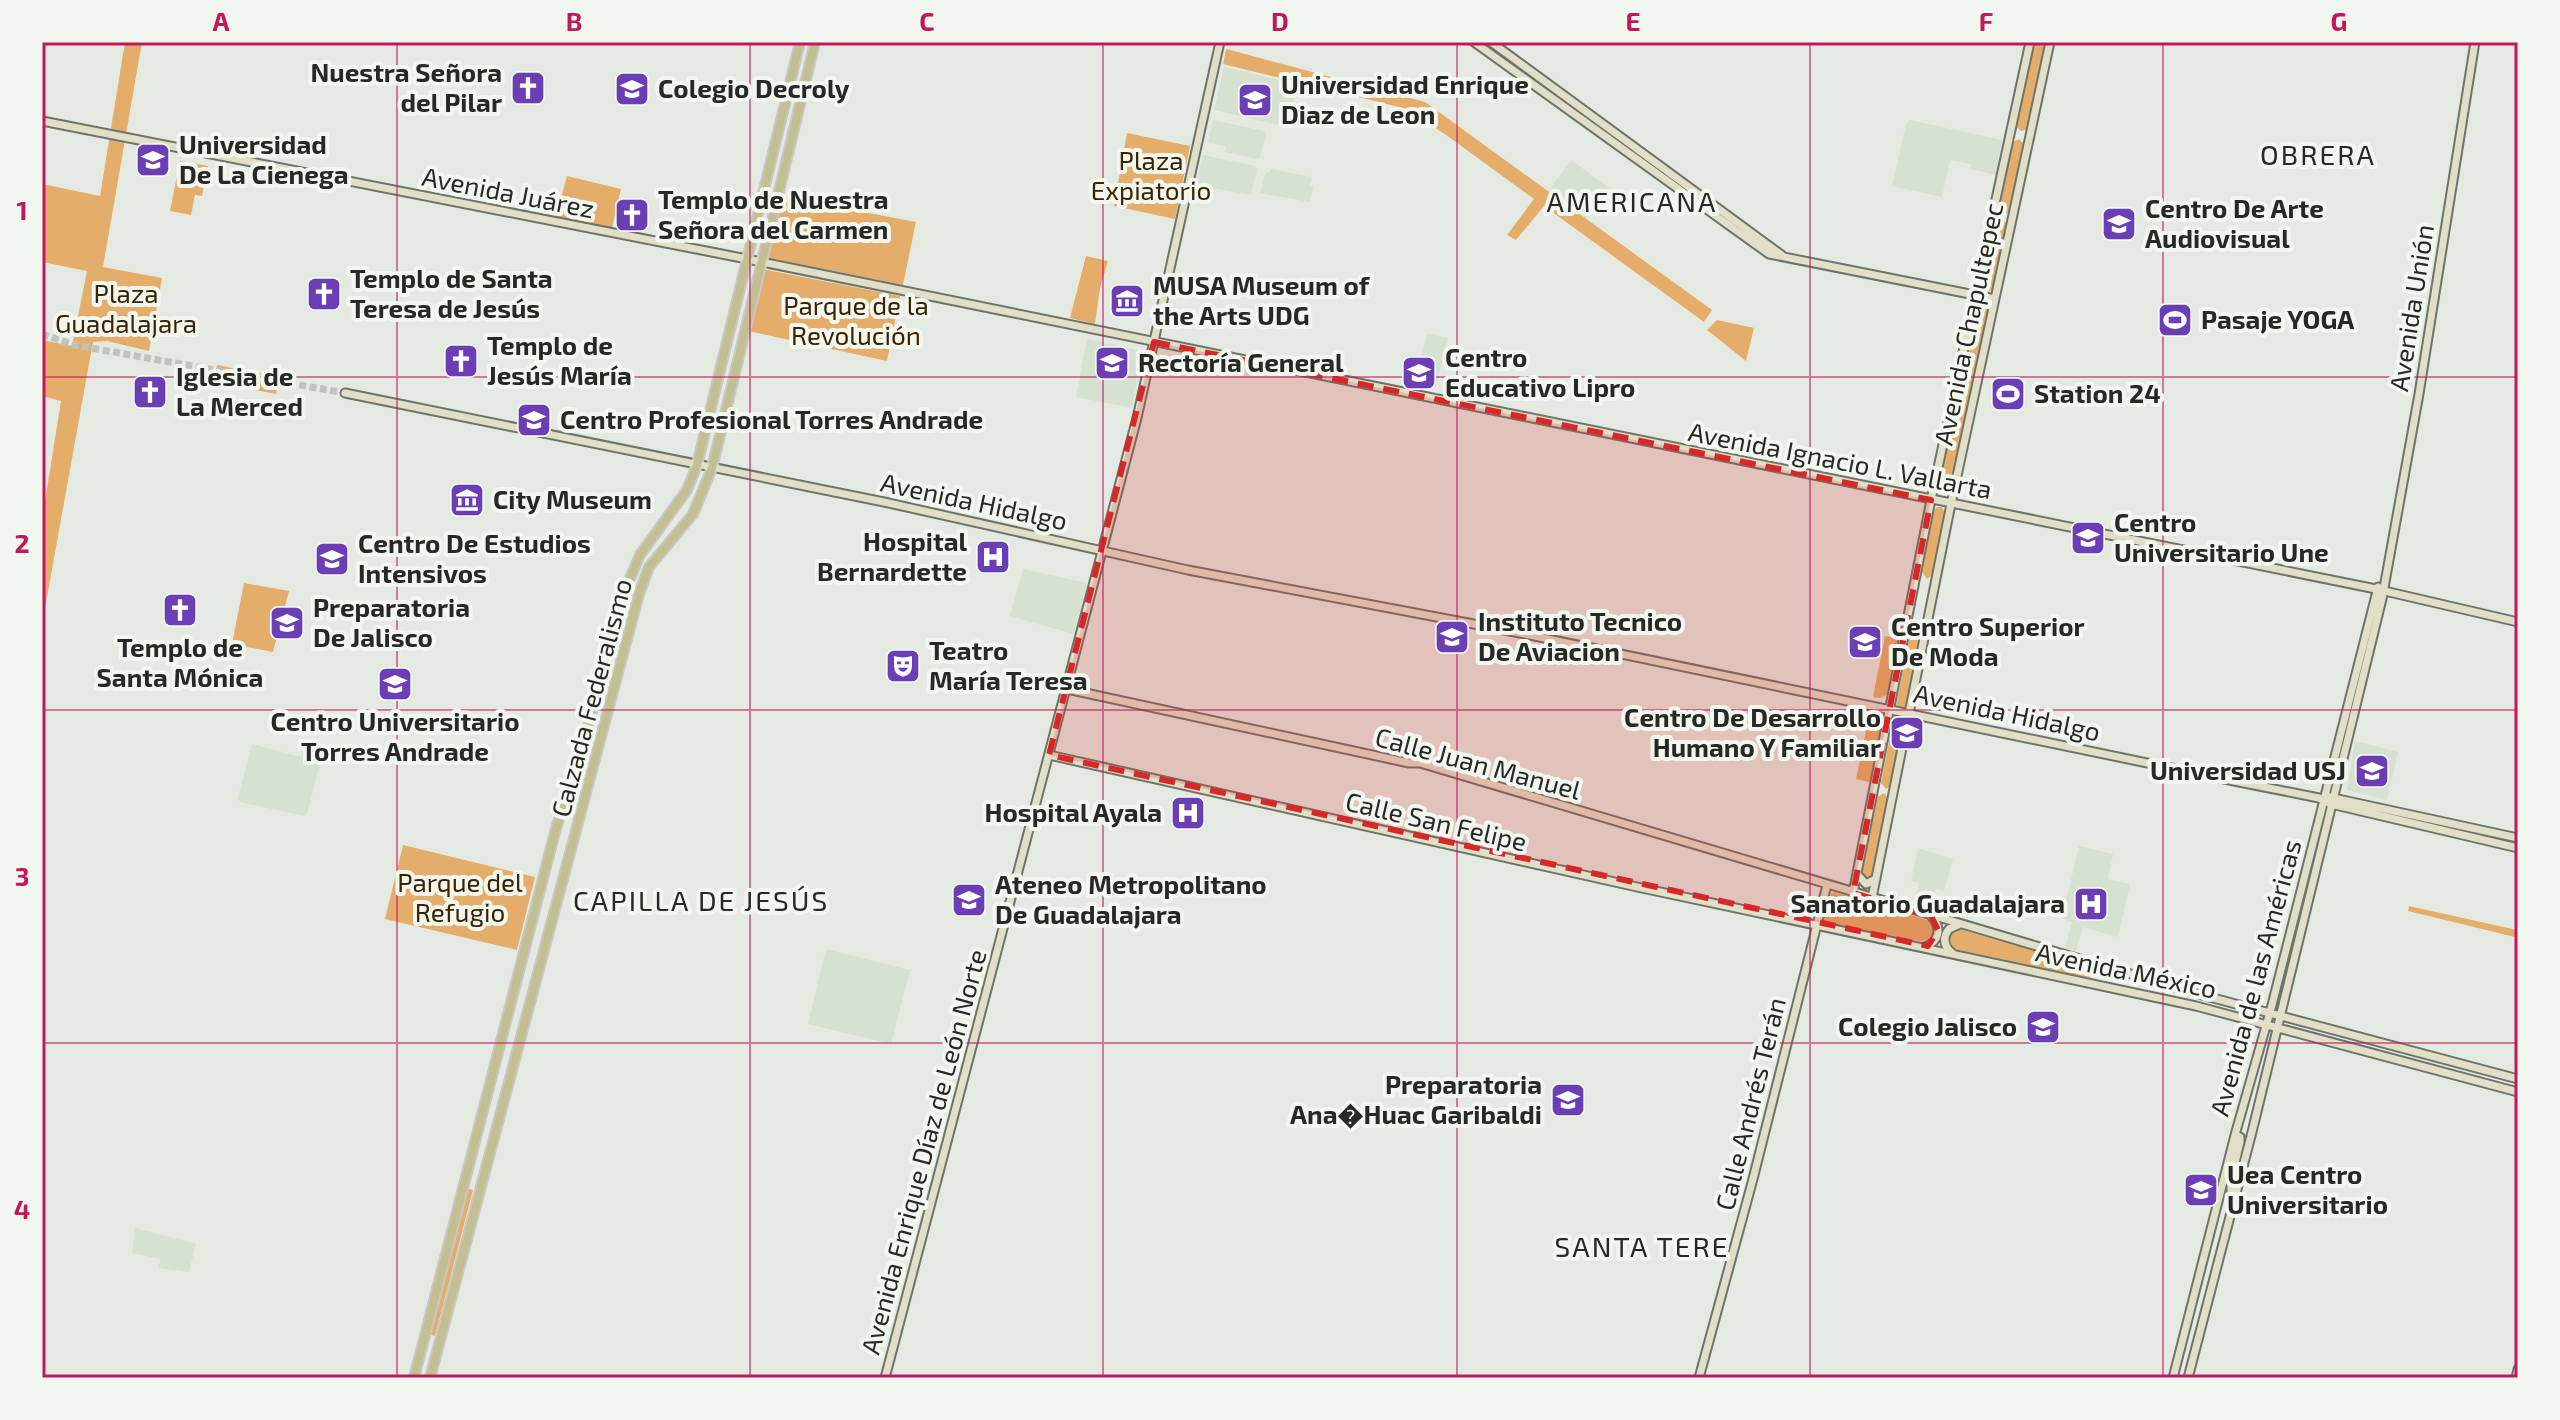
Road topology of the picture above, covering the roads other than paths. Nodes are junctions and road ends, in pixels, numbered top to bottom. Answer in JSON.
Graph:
{"nodes":[{"id":1,"x":800,"y":42,"type":"edge"},
{"id":2,"x":815,"y":42,"type":"edge"},
{"id":3,"x":1220,"y":42,"type":"edge"},
{"id":4,"x":1474,"y":42,"type":"edge"},
{"id":5,"x":1491,"y":42,"type":"edge"},
{"id":6,"x":2030,"y":42,"type":"edge"},
{"id":7,"x":2050,"y":42,"type":"edge"},
{"id":8,"x":2475,"y":42,"type":"edge"},
{"id":9,"x":42,"y":121,"type":"edge"},
{"id":10,"x":1784,"y":257,"type":"junction"},
{"id":11,"x":747,"y":259,"type":"junction"},
{"id":12,"x":763,"y":262,"type":"junction"},
{"id":13,"x":1975,"y":295,"type":"junction"},
{"id":14,"x":1995,"y":299,"type":"junction"},
{"id":15,"x":1154,"y":342,"type":"junction"},
{"id":16,"x":345,"y":393,"type":"tunnel mouth"},
{"id":17,"x":697,"y":465,"type":"junction"},
{"id":18,"x":712,"y":468,"type":"junction"},
{"id":19,"x":1931,"y":500,"type":"junction"},
{"id":20,"x":1951,"y":504,"type":"junction"},
{"id":21,"x":1103,"y":551,"type":"junction"},
{"id":22,"x":2380,"y":590,"type":"junction"},
{"id":23,"x":2518,"y":622,"type":"edge"},
{"id":24,"x":1067,"y":689,"type":"junction"},
{"id":25,"x":1891,"y":709,"type":"junction"},
{"id":26,"x":1911,"y":714,"type":"junction"},
{"id":27,"x":1049,"y":755,"type":"junction"},
{"id":28,"x":2326,"y":800,"type":"junction"},
{"id":29,"x":2518,"y":838,"type":"edge"},
{"id":30,"x":2518,"y":848,"type":"edge"},
{"id":31,"x":1857,"y":874,"type":"junction"},
{"id":32,"x":1876,"y":879,"type":"junction"},
{"id":33,"x":1827,"y":885,"type":"junction"},
{"id":34,"x":1853,"y":893,"type":"junction"},
{"id":35,"x":1872,"y":898,"type":"junction"},
{"id":36,"x":1927,"y":914,"type":"junction"},
{"id":37,"x":1962,"y":924,"type":"junction"},
{"id":38,"x":1816,"y":926,"type":"junction"},
{"id":39,"x":1922,"y":947,"type":"junction"},
{"id":40,"x":1952,"y":953,"type":"junction"},
{"id":41,"x":2106,"y":967,"type":"junction"},
{"id":42,"x":2124,"y":972,"type":"junction"},
{"id":43,"x":2104,"y":986,"type":"junction"},
{"id":44,"x":2120,"y":990,"type":"junction"},
{"id":45,"x":2269,"y":1013,"type":"junction"},
{"id":46,"x":2279,"y":1016,"type":"junction"},
{"id":47,"x":2266,"y":1024,"type":"junction"},
{"id":48,"x":2277,"y":1027,"type":"junction"},
{"id":49,"x":2518,"y":1079,"type":"edge"},
{"id":50,"x":2518,"y":1092,"type":"edge"},
{"id":51,"x":2235,"y":1135,"type":"junction"},
{"id":52,"x":2232,"y":1203,"type":"junction"},
{"id":53,"x":2518,"y":1369,"type":"edge"},
{"id":54,"x":414,"y":1378,"type":"edge"},
{"id":55,"x":430,"y":1378,"type":"edge"},
{"id":56,"x":885,"y":1378,"type":"edge"},
{"id":57,"x":1699,"y":1378,"type":"edge"},
{"id":58,"x":2173,"y":1378,"type":"edge"},
{"id":59,"x":2188,"y":1378,"type":"edge"},
{"id":60,"x":2516,"y":1378,"type":"edge"}],
"edges":[{"from":1,"to":11,"type":"main road","name":"Calzada Federalismo"},
{"from":2,"to":12,"type":"main road","name":"Calzada Federalismo"},
{"from":3,"to":15,"type":"main road","name":"Avenida Enrique Díaz de León Norte"},
{"from":4,"to":10,"type":"main road"},
{"from":5,"to":10,"type":"main road"},
{"from":6,"to":13,"type":"main road","name":"Avenida Chapultepec"},
{"from":7,"to":14,"type":"main road","name":"Avenida Chapultepec"},
{"from":8,"to":22,"type":"main road","name":"Avenida Unión"},
{"from":9,"to":11,"type":"main road","name":"Avenida Juárez"},
{"from":10,"to":13,"type":"main road"},
{"from":11,"to":12,"type":"main road","name":"Avenida Juárez"},
{"from":11,"to":17,"type":"main road","name":"Calzada Federalismo"},
{"from":12,"to":15,"type":"main road","name":"Avenida Juárez"},
{"from":12,"to":18,"type":"main road","name":"Calzada Federalismo"},
{"from":13,"to":14,"type":"main road"},
{"from":13,"to":19,"type":"main road","name":"Avenida Chapultepec"},
{"from":14,"to":20,"type":"main road","name":"Avenida Chapultepec"},
{"from":15,"to":19,"type":"main road","name":"Avenida Ignacio L. Vallarta"},
{"from":15,"to":21,"type":"main road","name":"Avenida Enrique Díaz de León Norte"},
{"from":16,"to":17,"type":"main road","name":"Avenida Hidalgo"},
{"from":17,"to":18,"type":"main road","name":"Avenida Hidalgo"},
{"from":17,"to":54,"type":"main road","name":"Calzada Federalismo"},
{"from":18,"to":21,"type":"main road","name":"Avenida Hidalgo"},
{"from":18,"to":55,"type":"main road","name":"Calzada Federalismo"},
{"from":19,"to":20,"type":"main road","name":"Avenida Ignacio L. Vallarta"},
{"from":19,"to":25,"type":"main road","name":"Avenida Chapultepec"},
{"from":20,"to":22,"type":"main road","name":"Avenida Ignacio L. Vallarta"},
{"from":20,"to":26,"type":"main road","name":"Avenida Chapultepec"},
{"from":21,"to":24,"type":"main road","name":"Avenida Enrique Díaz de León Norte"},
{"from":21,"to":25,"type":"main road","name":"Avenida Hidalgo"},
{"from":22,"to":23,"type":"main road","name":"Avenida Ignacio L. Vallarta"},
{"from":22,"to":28,"type":"main road","name":"Avenida de las Américas"},
{"from":24,"to":27,"type":"main road","name":"Avenida Enrique Díaz de León Norte"},
{"from":24,"to":33,"type":"main road","name":"Calle Juan Manuel"},
{"from":25,"to":26,"type":"main road","name":"Avenida Hidalgo"},
{"from":25,"to":31,"type":"main road","name":"Avenida Chapultepec"},
{"from":26,"to":28,"type":"main road","name":"Avenida Hidalgo"},
{"from":26,"to":32,"type":"main road","name":"Avenida Chapultepec"},
{"from":27,"to":38,"type":"main road","name":"Calle San Felipe"},
{"from":27,"to":56,"type":"main road","name":"Avenida Enrique Díaz de León Norte"},
{"from":28,"to":29,"type":"main road","name":"Avenida Hidalgo"},
{"from":28,"to":30,"type":"main road","name":"Avenida Hidalgo"},
{"from":28,"to":45,"type":"main road","name":"Avenida de las Américas"},
{"from":28,"to":46,"type":"main road","name":"Avenida de las Américas"},
{"from":31,"to":32,"type":"main road"},
{"from":31,"to":34,"type":"main road","name":"Avenida Chapultepec"},
{"from":32,"to":35,"type":"main road","name":"Avenida Chapultepec"},
{"from":33,"to":34,"type":"main road","name":"Avenida México"},
{"from":33,"to":38,"type":"main road","name":"Calle Andrés Terán"},
{"from":34,"to":35,"type":"main road","name":"Avenida México"},
{"from":35,"to":36,"type":"main road","name":"Avenida México"},
{"from":36,"to":37,"type":"main road","name":"Avenida México"},
{"from":36,"to":39,"type":"main road"},
{"from":37,"to":40,"type":"main road"},
{"from":37,"to":41,"type":"main road","name":"Avenida México"},
{"from":38,"to":39,"type":"main road","name":"Avenida México"},
{"from":38,"to":57,"type":"main road","name":"Calle Andrés Terán"},
{"from":39,"to":40,"type":"main road","name":"Avenida México"},
{"from":40,"to":43,"type":"main road","name":"Avenida México"},
{"from":41,"to":42,"type":"main road","name":"Avenida México"},
{"from":41,"to":43,"type":"main road"},
{"from":42,"to":44,"type":"main road"},
{"from":42,"to":45,"type":"main road","name":"Avenida México"},
{"from":43,"to":44,"type":"main road","name":"Avenida México"},
{"from":44,"to":47,"type":"main road","name":"Avenida México"},
{"from":45,"to":46,"type":"main road","name":"Avenida México"},
{"from":45,"to":47,"type":"main road","name":"Avenida de las Américas"},
{"from":46,"to":48,"type":"main road","name":"Avenida de las Américas"},
{"from":46,"to":49,"type":"main road","name":"Avenida México"},
{"from":47,"to":48,"type":"main road","name":"Avenida México"},
{"from":47,"to":51,"type":"main road","name":"Avenida de las Américas"},
{"from":48,"to":50,"type":"main road","name":"Avenida México"},
{"from":48,"to":52,"type":"main road","name":"Avenida de las Américas"},
{"from":51,"to":52,"type":"main road"},
{"from":51,"to":58,"type":"main road","name":"Avenida de las Américas"},
{"from":52,"to":59,"type":"main road","name":"Avenida de las Américas"},
{"from":53,"to":60,"type":"main road"}]}
